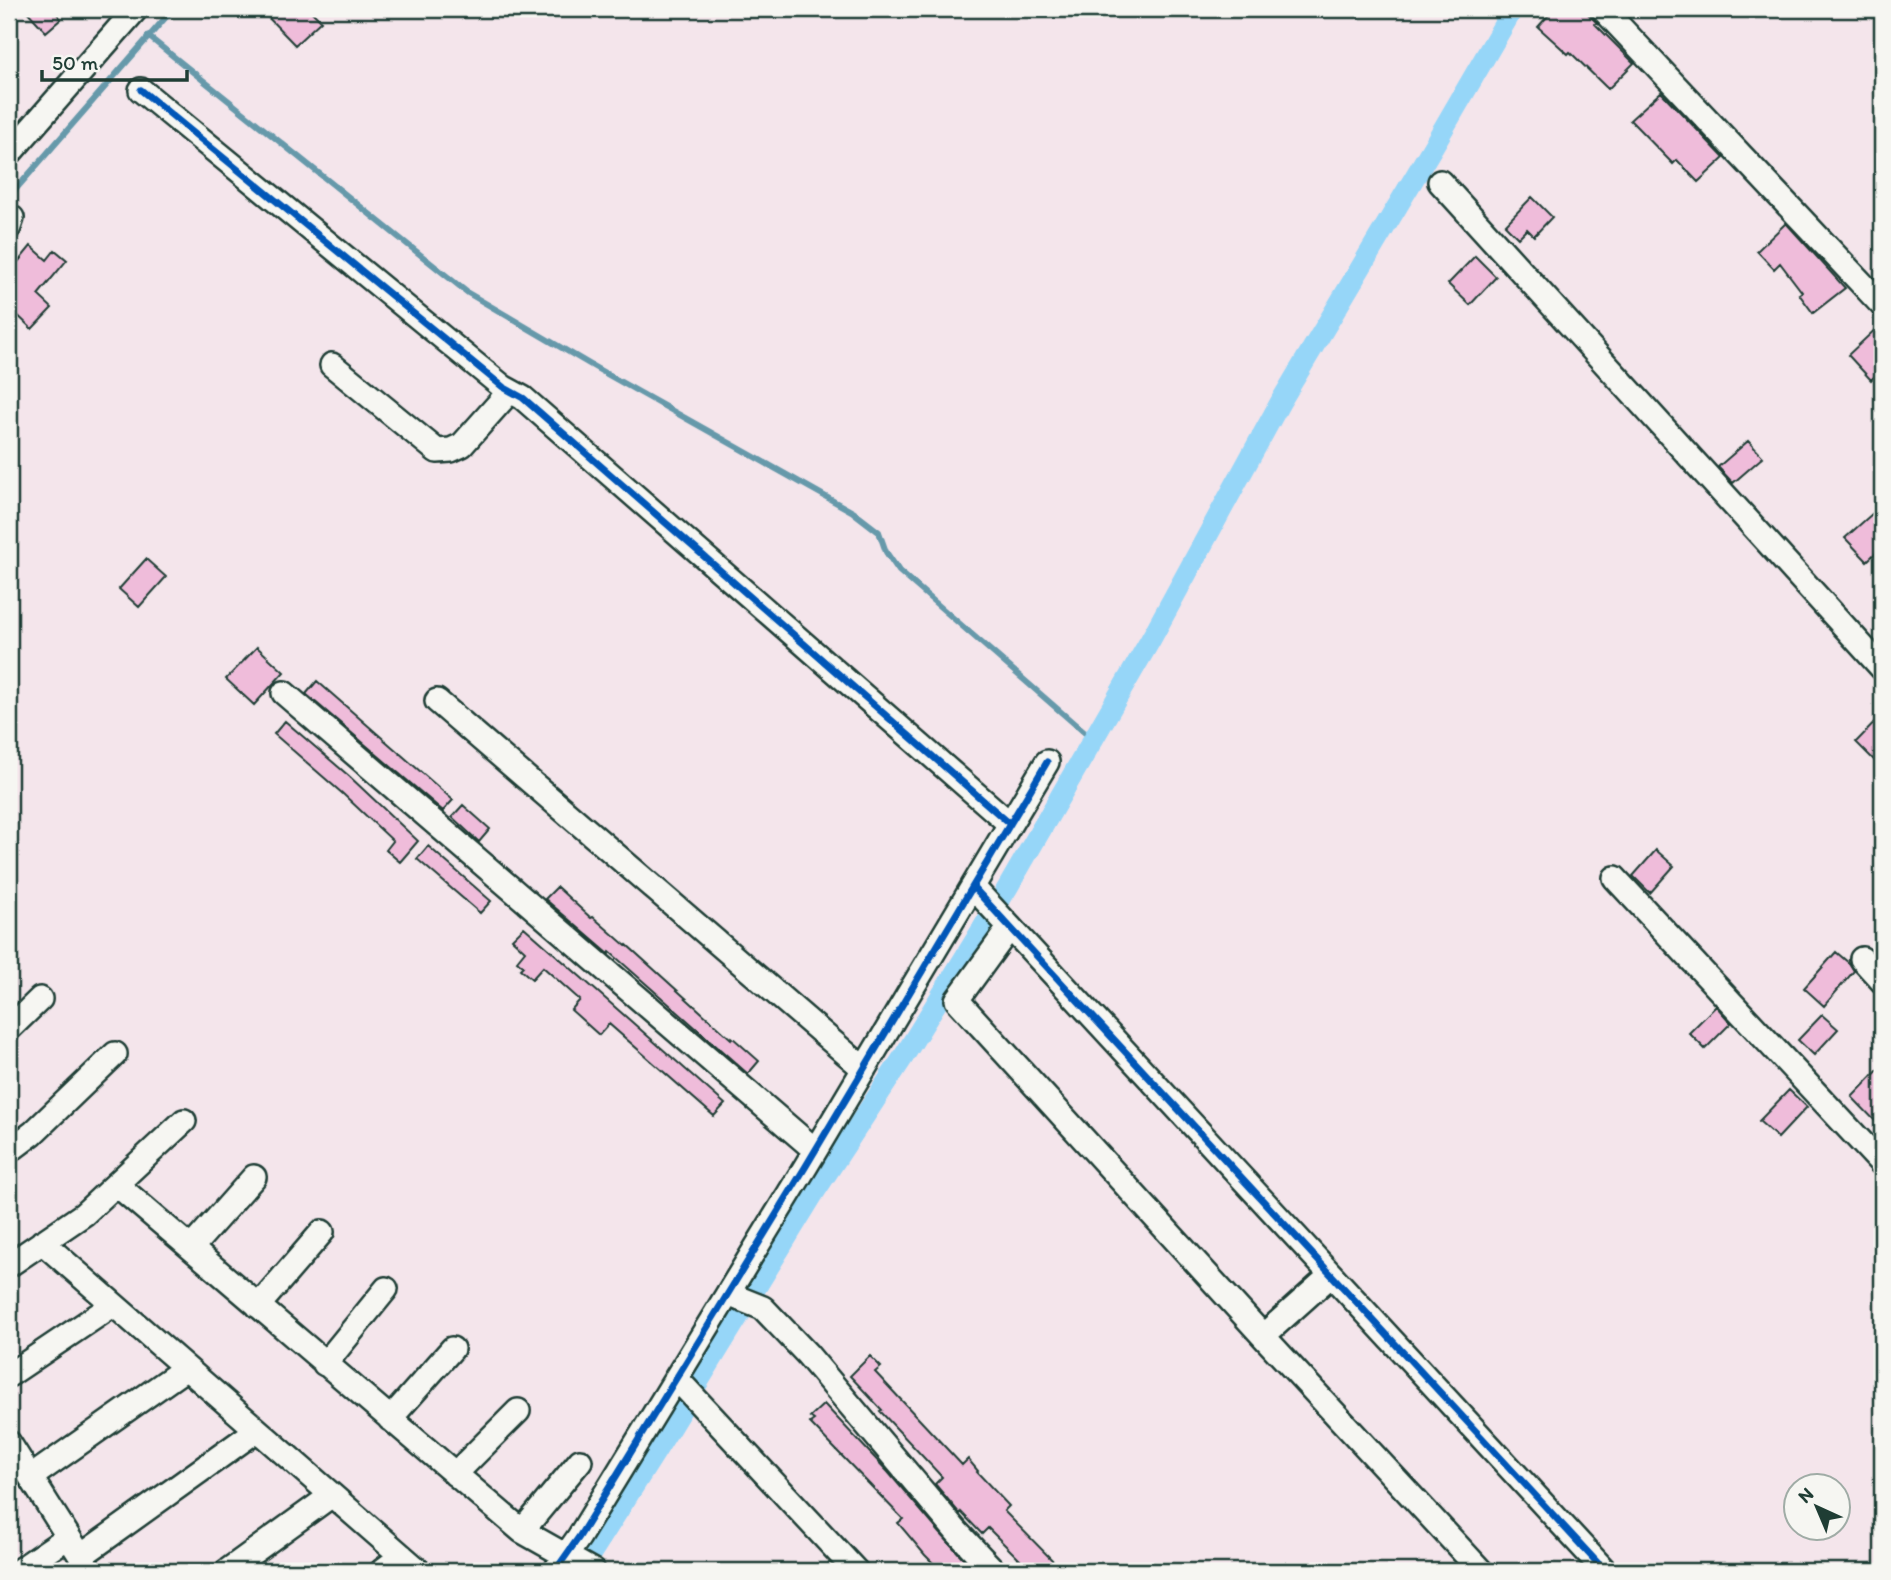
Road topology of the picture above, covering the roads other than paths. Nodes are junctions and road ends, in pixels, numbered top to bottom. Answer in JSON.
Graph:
{"nodes":[{"id":1,"x":136,"y":9,"type":"edge"},
{"id":2,"x":1603,"y":9,"type":"edge"},
{"id":3,"x":141,"y":90,"type":"dead end"},
{"id":4,"x":9,"y":154,"type":"edge"},
{"id":5,"x":1440,"y":182,"type":"dead end"},
{"id":6,"x":1882,"y":305,"type":"edge"},
{"id":7,"x":332,"y":365,"type":"dead end"},
{"id":8,"x":510,"y":391,"type":"junction"},
{"id":9,"x":1882,"y":667,"type":"edge"},
{"id":10,"x":284,"y":693,"type":"dead end"},
{"id":11,"x":437,"y":701,"type":"dead end"},
{"id":12,"x":1047,"y":762,"type":"dead end"},
{"id":13,"x":1010,"y":824,"type":"junction"},
{"id":14,"x":1615,"y":878,"type":"dead end"},
{"id":15,"x":977,"y":891,"type":"junction"},
{"id":16,"x":1007,"y":923,"type":"junction"},
{"id":17,"x":1862,"y":959,"type":"dead end"},
{"id":18,"x":1882,"y":981,"type":"edge"},
{"id":19,"x":40,"y":999,"type":"dead end"},
{"id":20,"x":9,"y":1029,"type":"edge"},
{"id":21,"x":115,"y":1054,"type":"dead end"},
{"id":22,"x":864,"y":1069,"type":"junction"},
{"id":23,"x":184,"y":1121,"type":"dead end"},
{"id":24,"x":815,"y":1150,"type":"junction"},
{"id":25,"x":9,"y":1152,"type":"edge"},
{"id":26,"x":1882,"y":1164,"type":"edge"},
{"id":27,"x":254,"y":1177,"type":"dead end"},
{"id":28,"x":116,"y":1184,"type":"junction"},
{"id":29,"x":322,"y":1232,"type":"dead end"},
{"id":30,"x":42,"y":1242,"type":"junction"},
{"id":31,"x":191,"y":1248,"type":"junction"},
{"id":32,"x":9,"y":1265,"type":"edge"},
{"id":33,"x":1331,"y":1275,"type":"junction"},
{"id":34,"x":386,"y":1289,"type":"dead end"},
{"id":35,"x":729,"y":1294,"type":"junction"},
{"id":36,"x":113,"y":1305,"type":"junction"},
{"id":37,"x":258,"y":1306,"type":"junction"},
{"id":38,"x":1263,"y":1336,"type":"junction"},
{"id":39,"x":452,"y":1349,"type":"dead end"},
{"id":40,"x":325,"y":1364,"type":"junction"},
{"id":41,"x":186,"y":1368,"type":"junction"},
{"id":42,"x":9,"y":1375,"type":"edge"},
{"id":43,"x":677,"y":1379,"type":"junction"},
{"id":44,"x":518,"y":1411,"type":"dead end"},
{"id":45,"x":390,"y":1419,"type":"junction"},
{"id":46,"x":257,"y":1430,"type":"junction"},
{"id":47,"x":9,"y":1443,"type":"edge"},
{"id":48,"x":580,"y":1461,"type":"dead end"},
{"id":49,"x":455,"y":1474,"type":"junction"},
{"id":50,"x":31,"y":1477,"type":"junction"},
{"id":51,"x":332,"y":1495,"type":"junction"},
{"id":52,"x":522,"y":1531,"type":"junction"},
{"id":53,"x":68,"y":1537,"type":"junction"},
{"id":54,"x":563,"y":1561,"type":"edge"},
{"id":55,"x":86,"y":1564,"type":"edge"},
{"id":56,"x":411,"y":1564,"type":"edge"},
{"id":57,"x":18,"y":1571,"type":"edge"},
{"id":58,"x":227,"y":1571,"type":"edge"},
{"id":59,"x":382,"y":1571,"type":"edge"},
{"id":60,"x":593,"y":1571,"type":"edge"},
{"id":61,"x":856,"y":1571,"type":"edge"},
{"id":62,"x":994,"y":1571,"type":"edge"},
{"id":63,"x":1481,"y":1571,"type":"edge"},
{"id":64,"x":1605,"y":1571,"type":"edge"}],
"edges":[{"from":1,"to":4,"type":"street"},
{"from":2,"to":6,"type":"street"},
{"from":3,"to":8,"type":"street"},
{"from":5,"to":9,"type":"street"},
{"from":7,"to":8,"type":"street"},
{"from":8,"to":13,"type":"street"},
{"from":10,"to":24,"type":"street"},
{"from":11,"to":22,"type":"street"},
{"from":12,"to":13,"type":"street"},
{"from":13,"to":15,"type":"street"},
{"from":14,"to":26,"type":"street"},
{"from":15,"to":16,"type":"street"},
{"from":15,"to":22,"type":"street"},
{"from":16,"to":33,"type":"street"},
{"from":16,"to":38,"type":"street"},
{"from":17,"to":18,"type":"street"},
{"from":19,"to":20,"type":"street"},
{"from":21,"to":25,"type":"street"},
{"from":22,"to":24,"type":"street"},
{"from":23,"to":28,"type":"street"},
{"from":24,"to":35,"type":"street"},
{"from":27,"to":31,"type":"street"},
{"from":28,"to":30,"type":"street"},
{"from":28,"to":31,"type":"street"},
{"from":29,"to":37,"type":"street"},
{"from":30,"to":32,"type":"street"},
{"from":30,"to":36,"type":"street"},
{"from":31,"to":37,"type":"street"},
{"from":33,"to":38,"type":"street"},
{"from":33,"to":64,"type":"street"},
{"from":34,"to":40,"type":"street"},
{"from":35,"to":43,"type":"street"},
{"from":35,"to":62,"type":"street"},
{"from":36,"to":41,"type":"street"},
{"from":36,"to":42,"type":"street"},
{"from":37,"to":40,"type":"street"},
{"from":38,"to":63,"type":"street"},
{"from":39,"to":45,"type":"street"},
{"from":40,"to":45,"type":"street"},
{"from":41,"to":46,"type":"street"},
{"from":41,"to":50,"type":"street"},
{"from":43,"to":54,"type":"street"},
{"from":43,"to":61,"type":"street"},
{"from":44,"to":49,"type":"street"},
{"from":45,"to":49,"type":"street"},
{"from":46,"to":51,"type":"street"},
{"from":46,"to":55,"type":"street"},
{"from":47,"to":50,"type":"street"},
{"from":48,"to":52,"type":"street"},
{"from":49,"to":52,"type":"street"},
{"from":50,"to":53,"type":"street"},
{"from":51,"to":56,"type":"street"},
{"from":51,"to":58,"type":"street"},
{"from":52,"to":54,"type":"street"},
{"from":53,"to":55,"type":"street"},
{"from":53,"to":57,"type":"street"},
{"from":54,"to":60,"type":"street"},
{"from":56,"to":59,"type":"street"}]}
